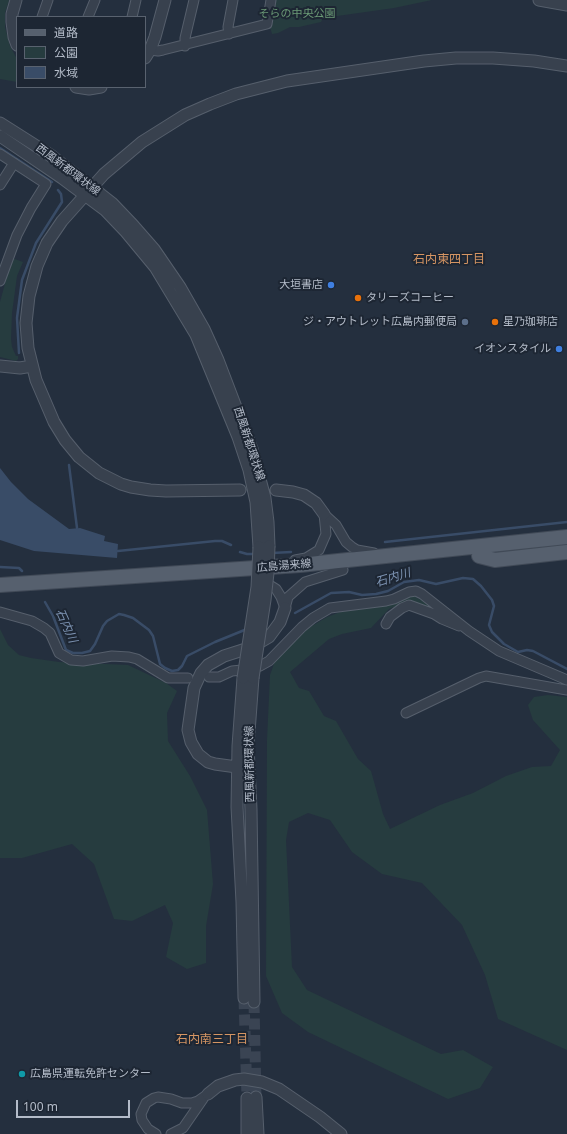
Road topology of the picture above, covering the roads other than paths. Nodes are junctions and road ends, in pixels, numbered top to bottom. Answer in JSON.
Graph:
{"nodes":[{"id":1,"x":16,"y":0,"type":"edge"},
{"id":2,"x":48,"y":0,"type":"edge"},
{"id":3,"x":95,"y":0,"type":"edge"},
{"id":4,"x":136,"y":0,"type":"edge"},
{"id":5,"x":165,"y":0,"type":"edge"},
{"id":6,"x":194,"y":0,"type":"edge"},
{"id":7,"x":233,"y":0,"type":"edge"},
{"id":8,"x":271,"y":0,"type":"edge"},
{"id":9,"x":539,"y":0,"type":"edge"},
{"id":10,"x":567,"y":5,"type":"edge"},
{"id":11,"x":42,"y":16,"type":"edge"},
{"id":12,"x":88,"y":16,"type":"edge"},
{"id":13,"x":132,"y":16,"type":"edge"},
{"id":14,"x":230,"y":34,"type":"junction"},
{"id":15,"x":16,"y":42,"type":"edge"},
{"id":16,"x":185,"y":46,"type":"junction"},
{"id":17,"x":148,"y":54,"type":"edge"},
{"id":18,"x":567,"y":66,"type":"edge"},
{"id":19,"x":82,"y":88,"type":"edge"},
{"id":20,"x":94,"y":88,"type":"edge"},
{"id":21,"x":0,"y":123,"type":"edge"},
{"id":22,"x":0,"y":136,"type":"edge"},
{"id":23,"x":0,"y":154,"type":"edge"},
{"id":24,"x":14,"y":163,"type":"junction"},
{"id":25,"x":0,"y":185,"type":"edge"},
{"id":26,"x":88,"y":191,"type":"junction"},
{"id":27,"x":0,"y":281,"type":"edge"},
{"id":28,"x":0,"y":366,"type":"edge"},
{"id":29,"x":32,"y":366,"type":"junction"},
{"id":30,"x":240,"y":490,"type":"dead end"},
{"id":31,"x":276,"y":490,"type":"dead end"},
{"id":32,"x":324,"y":514,"type":"junction"},
{"id":33,"x":567,"y":537,"type":"edge"},
{"id":34,"x":264,"y":546,"type":"junction"},
{"id":35,"x":567,"y":546,"type":"edge"},
{"id":36,"x":567,"y":552,"type":"edge"},
{"id":37,"x":396,"y":556,"type":"junction"},
{"id":38,"x":479,"y":556,"type":"junction"},
{"id":39,"x":343,"y":570,"type":"junction"},
{"id":40,"x":224,"y":571,"type":"junction"},
{"id":41,"x":255,"y":578,"type":"junction"},
{"id":42,"x":0,"y":585,"type":"edge"},
{"id":43,"x":0,"y":594,"type":"edge"},
{"id":44,"x":285,"y":608,"type":"junction"},
{"id":45,"x":0,"y":612,"type":"edge"},
{"id":46,"x":386,"y":624,"type":"dead end"},
{"id":47,"x":469,"y":631,"type":"junction"},
{"id":48,"x":210,"y":677,"type":"dead end"},
{"id":49,"x":188,"y":678,"type":"dead end"},
{"id":50,"x":248,"y":678,"type":"junction"},
{"id":51,"x":567,"y":680,"type":"edge"},
{"id":52,"x":567,"y":690,"type":"edge"},
{"id":53,"x":406,"y":712,"type":"dead end"},
{"id":54,"x":238,"y":768,"type":"junction"},
{"id":55,"x":250,"y":768,"type":"junction"},
{"id":56,"x":208,"y":1094,"type":"junction"},
{"id":57,"x":156,"y":1134,"type":"edge"},
{"id":58,"x":171,"y":1134,"type":"edge"},
{"id":59,"x":247,"y":1134,"type":"edge"},
{"id":60,"x":258,"y":1134,"type":"edge"},
{"id":61,"x":341,"y":1134,"type":"edge"}],
"edges":[{"from":1,"to":15,"type":"street"},
{"from":2,"to":11,"type":"street"},
{"from":3,"to":12,"type":"street"},
{"from":4,"to":13,"type":"street"},
{"from":5,"to":17,"type":"street"},
{"from":6,"to":16,"type":"street"},
{"from":7,"to":14,"type":"street"},
{"from":8,"to":14,"type":"street"},
{"from":9,"to":10,"type":"street"},
{"from":14,"to":16,"type":"street"},
{"from":16,"to":17,"type":"street"},
{"from":18,"to":26,"type":"street"},
{"from":19,"to":20,"type":"street"},
{"from":21,"to":26,"type":"street","name":"西風新都環状線"},
{"from":22,"to":26,"type":"street","name":"西風新都環状線"},
{"from":23,"to":24,"type":"street"},
{"from":24,"to":25,"type":"street"},
{"from":24,"to":27,"type":"street"},
{"from":26,"to":29,"type":"street"},
{"from":26,"to":34,"type":"street","name":"西風新都環状線"},
{"from":26,"to":34,"type":"street","name":"西風新都環状線"},
{"from":28,"to":29,"type":"street"},
{"from":29,"to":30,"type":"street"},
{"from":31,"to":32,"type":"street"},
{"from":32,"to":37,"type":"street"},
{"from":32,"to":40,"type":"street"},
{"from":33,"to":37,"type":"main road","name":"広島湯来線"},
{"from":34,"to":50,"type":"street","name":"西風新都環状線","bridge":true},
{"from":35,"to":38,"type":"main road","name":"広島湯来線"},
{"from":36,"to":38,"type":"main road"},
{"from":37,"to":40,"type":"main road","name":"広島湯来線"},
{"from":38,"to":39,"type":"main road","name":"広島湯来線"},
{"from":39,"to":41,"type":"main road","name":"広島湯来線"},
{"from":39,"to":44,"type":"street"},
{"from":40,"to":42,"type":"main road","name":"広島湯来線"},
{"from":41,"to":43,"type":"main road","name":"広島湯来線"},
{"from":41,"to":44,"type":"street"},
{"from":44,"to":54,"type":"street"},
{"from":45,"to":49,"type":"street"},
{"from":46,"to":47,"type":"street"},
{"from":47,"to":48,"type":"street"},
{"from":47,"to":51,"type":"street"},
{"from":50,"to":54,"type":"street","name":"西風新都環状線"},
{"from":50,"to":55,"type":"street","name":"西風新都環状線"},
{"from":52,"to":53,"type":"street"},
{"from":54,"to":55,"type":"street"},
{"from":54,"to":55,"type":"street","name":"西風新都環状線"},
{"from":56,"to":57,"type":"street"},
{"from":56,"to":58,"type":"street"},
{"from":56,"to":61,"type":"street"},
{"from":59,"to":60,"type":"street"}]}
